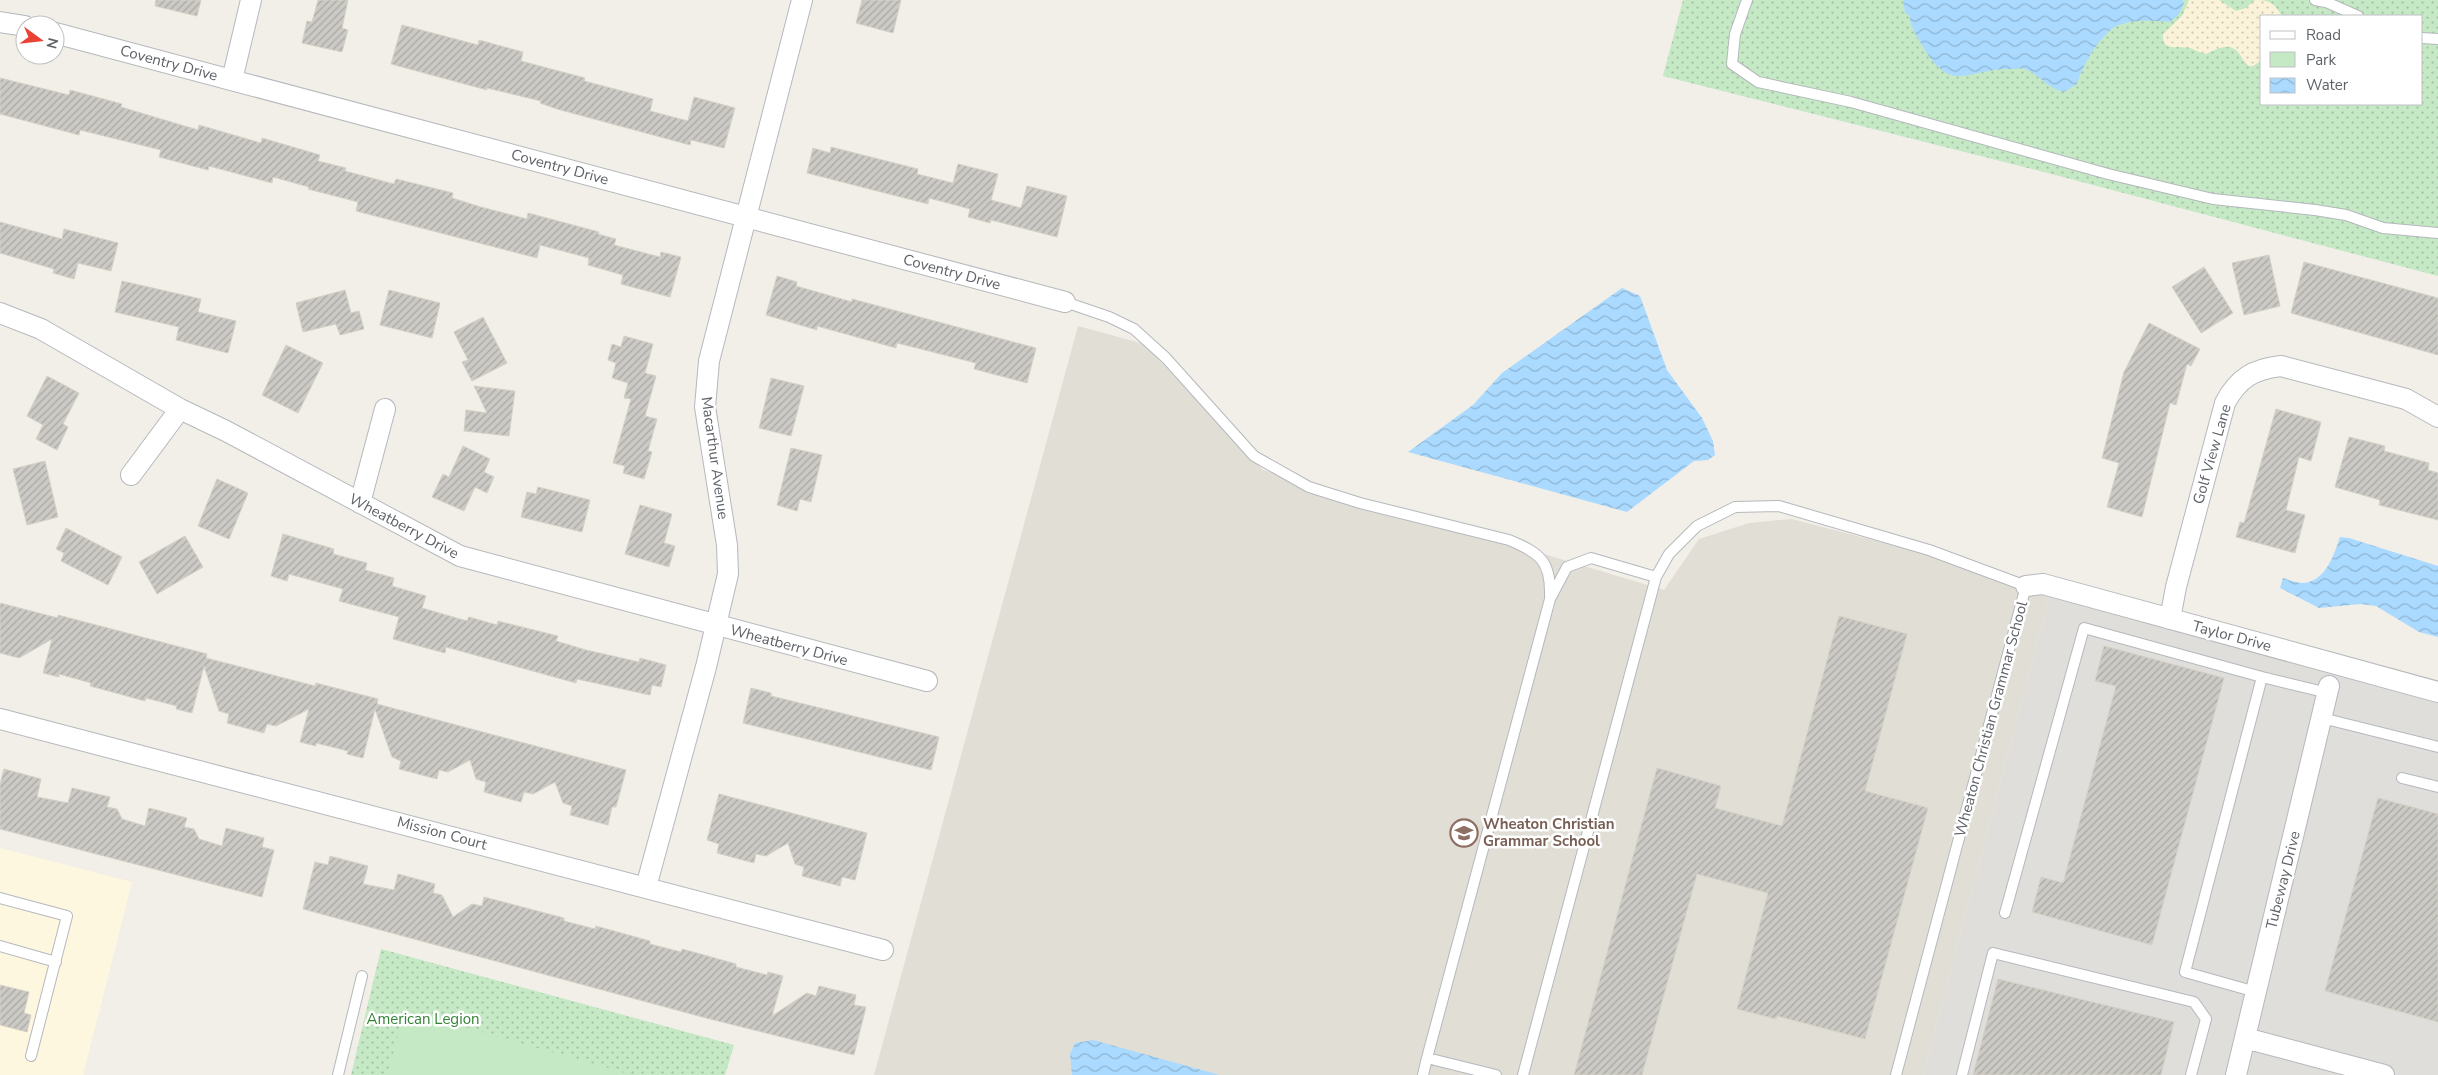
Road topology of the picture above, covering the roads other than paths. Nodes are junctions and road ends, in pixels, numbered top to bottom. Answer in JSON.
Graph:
{"nodes":[{"id":1,"x":251,"y":0,"type":"edge"},
{"id":2,"x":802,"y":0,"type":"edge"},
{"id":3,"x":1747,"y":0,"type":"edge"},
{"id":4,"x":2315,"y":0,"type":"edge"},
{"id":5,"x":2356,"y":15,"type":"edge"},
{"id":6,"x":0,"y":22,"type":"edge"},
{"id":7,"x":15,"y":24,"type":"edge"},
{"id":8,"x":65,"y":36,"type":"edge"},
{"id":9,"x":2423,"y":38,"type":"edge"},
{"id":10,"x":2438,"y":39,"type":"edge"},
{"id":11,"x":232,"y":80,"type":"junction"},
{"id":12,"x":745,"y":216,"type":"junction"},
{"id":13,"x":2438,"y":233,"type":"edge"},
{"id":14,"x":1065,"y":302,"type":"joint"},
{"id":15,"x":0,"y":312,"type":"edge"},
{"id":16,"x":2406,"y":399,"type":"junction"},
{"id":17,"x":2438,"y":403,"type":"edge"},
{"id":18,"x":180,"y":408,"type":"junction"},
{"id":19,"x":385,"y":409,"type":"dead end"},
{"id":20,"x":2438,"y":417,"type":"edge"},
{"id":21,"x":131,"y":475,"type":"dead end"},
{"id":22,"x":360,"y":503,"type":"junction"},
{"id":23,"x":1656,"y":577,"type":"junction"},
{"id":24,"x":2026,"y":586,"type":"junction"},
{"id":25,"x":1550,"y":599,"type":"junction"},
{"id":26,"x":2170,"y":619,"type":"junction"},
{"id":27,"x":716,"y":625,"type":"junction"},
{"id":28,"x":2262,"y":677,"type":"junction"},
{"id":29,"x":927,"y":681,"type":"dead end"},
{"id":30,"x":2328,"y":690,"type":"joint"},
{"id":31,"x":2438,"y":692,"type":"edge"},
{"id":32,"x":0,"y":718,"type":"edge"},
{"id":33,"x":2322,"y":718,"type":"junction"},
{"id":34,"x":2438,"y":747,"type":"edge"},
{"id":35,"x":2402,"y":778,"type":"dead end"},
{"id":36,"x":2438,"y":787,"type":"edge"},
{"id":37,"x":646,"y":887,"type":"junction"},
{"id":38,"x":0,"y":898,"type":"edge"},
{"id":39,"x":2005,"y":913,"type":"dead end"},
{"id":40,"x":0,"y":946,"type":"edge"},
{"id":41,"x":883,"y":950,"type":"dead end"},
{"id":42,"x":56,"y":962,"type":"junction"},
{"id":43,"x":362,"y":976,"type":"dead end"},
{"id":44,"x":2256,"y":992,"type":"junction"},
{"id":45,"x":2245,"y":1038,"type":"junction"},
{"id":46,"x":31,"y":1056,"type":"dead end"},
{"id":47,"x":1427,"y":1058,"type":"junction"},
{"id":48,"x":338,"y":1075,"type":"edge"},
{"id":49,"x":1423,"y":1075,"type":"edge"},
{"id":50,"x":1496,"y":1075,"type":"edge"},
{"id":51,"x":1523,"y":1075,"type":"edge"},
{"id":52,"x":1896,"y":1075,"type":"edge"},
{"id":53,"x":1962,"y":1075,"type":"edge"},
{"id":54,"x":2190,"y":1075,"type":"edge"},
{"id":55,"x":2236,"y":1075,"type":"edge"},
{"id":56,"x":2384,"y":1075,"type":"edge"}],
"edges":[{"from":1,"to":11,"type":"street"},
{"from":2,"to":12,"type":"street","name":"Macarthur Avenue"},
{"from":3,"to":13,"type":"lane"},
{"from":4,"to":5,"type":"lane"},
{"from":6,"to":7,"type":"street"},
{"from":8,"to":11,"type":"street","name":"Coventry Drive"},
{"from":9,"to":10,"type":"lane"},
{"from":11,"to":12,"type":"street","name":"Coventry Drive"},
{"from":12,"to":14,"type":"street","name":"Coventry Drive"},
{"from":12,"to":27,"type":"street","name":"Macarthur Avenue"},
{"from":14,"to":25,"type":"lane"},
{"from":15,"to":18,"type":"street","name":"Wheatberry Drive"},
{"from":16,"to":17,"type":"street"},
{"from":16,"to":20,"type":"street","name":"Golf View Lane"},
{"from":16,"to":26,"type":"street","name":"Golf View Lane"},
{"from":18,"to":21,"type":"street"},
{"from":18,"to":22,"type":"street","name":"Wheatberry Drive"},
{"from":19,"to":22,"type":"street"},
{"from":22,"to":27,"type":"street","name":"Wheatberry Drive"},
{"from":23,"to":24,"type":"lane","name":"Wheaton Christian Grammar School"},
{"from":23,"to":25,"type":"lane"},
{"from":23,"to":51,"type":"lane","name":"Wheaton Christian Grammar School"},
{"from":24,"to":26,"type":"street","name":"Taylor Drive"},
{"from":24,"to":52,"type":"lane","name":"Wheaton Christian Grammar School"},
{"from":25,"to":47,"type":"lane"},
{"from":26,"to":31,"type":"street","name":"Taylor Drive"},
{"from":27,"to":29,"type":"street","name":"Wheatberry Drive"},
{"from":27,"to":37,"type":"street","name":"Macarthur Avenue"},
{"from":28,"to":30,"type":"lane"},
{"from":28,"to":39,"type":"lane"},
{"from":28,"to":44,"type":"lane"},
{"from":30,"to":33,"type":"street","name":"Tubeway Drive"},
{"from":32,"to":37,"type":"street","name":"Mission Court"},
{"from":33,"to":34,"type":"lane"},
{"from":33,"to":44,"type":"street","name":"Tubeway Drive"},
{"from":35,"to":36,"type":"lane"},
{"from":37,"to":41,"type":"street","name":"Mission Court"},
{"from":38,"to":42,"type":"lane"},
{"from":40,"to":42,"type":"lane"},
{"from":42,"to":46,"type":"lane"},
{"from":43,"to":48,"type":"lane"},
{"from":44,"to":45,"type":"street","name":"Tubeway Drive"},
{"from":45,"to":55,"type":"street","name":"Tubeway Drive"},
{"from":45,"to":56,"type":"street"},
{"from":47,"to":49,"type":"lane"},
{"from":47,"to":50,"type":"lane"},
{"from":53,"to":54,"type":"lane"}]}
